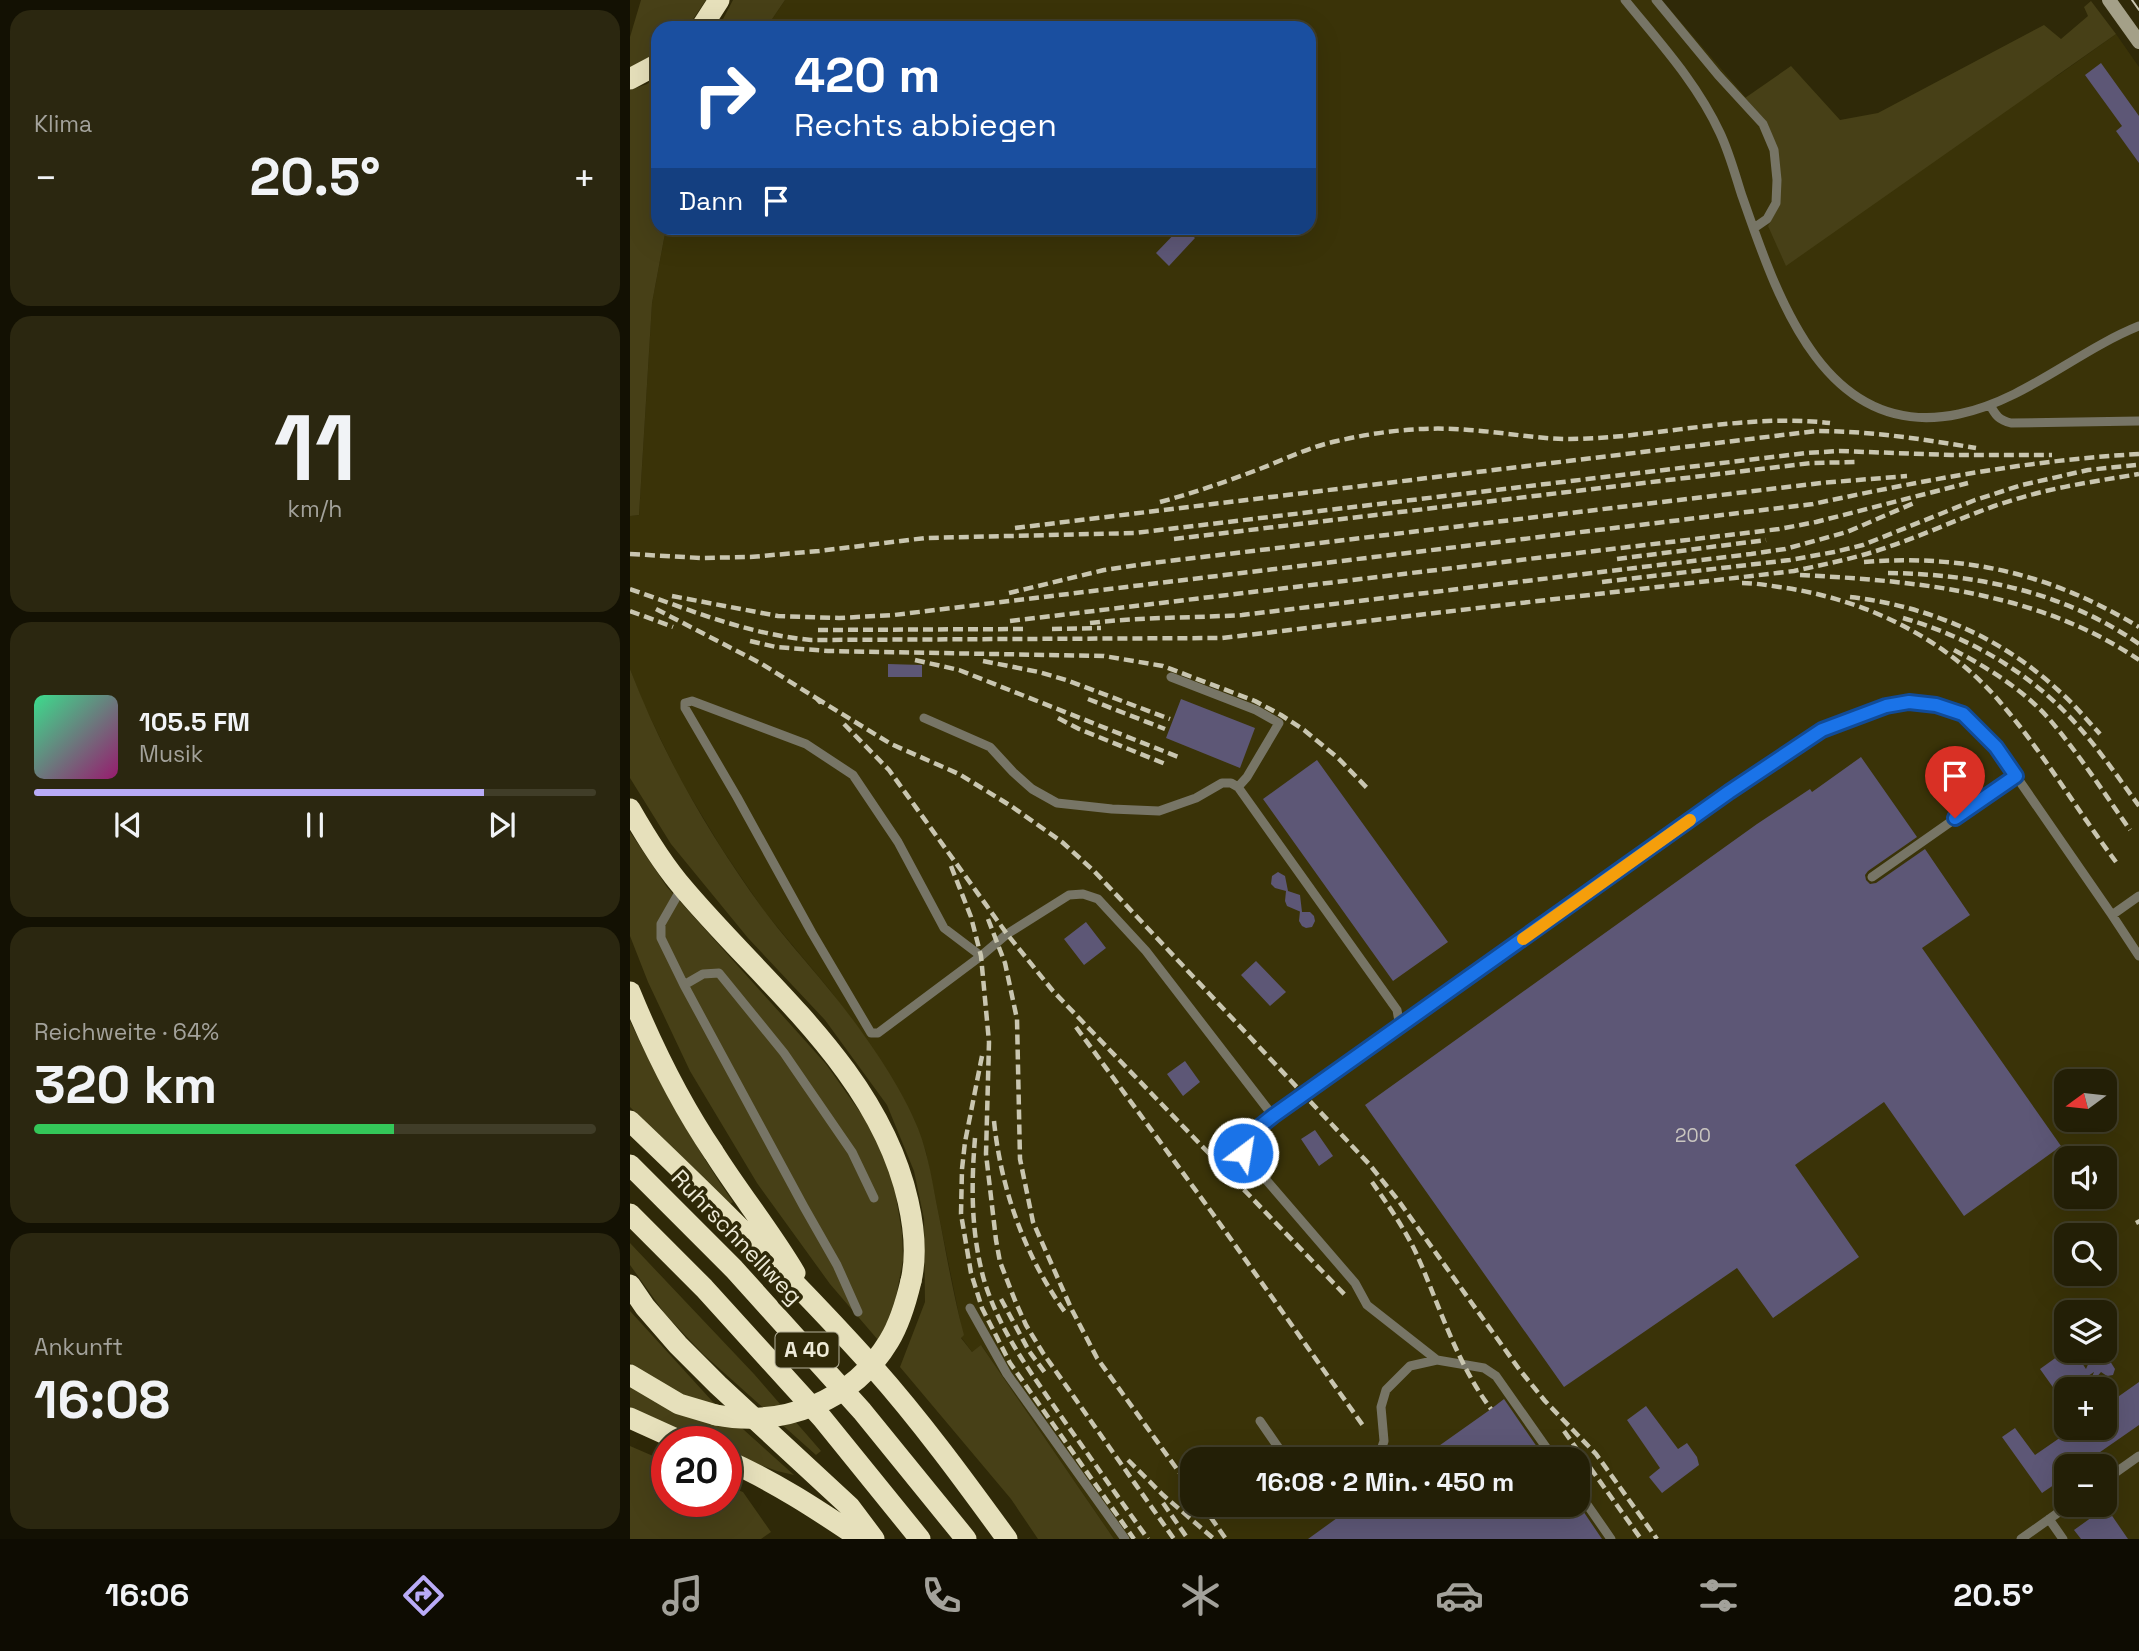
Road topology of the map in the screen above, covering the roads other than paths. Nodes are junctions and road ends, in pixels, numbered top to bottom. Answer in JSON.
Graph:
{"nodes":[{"id":1,"x":719,"y":0,"type":"edge"},
{"id":2,"x":1625,"y":0,"type":"edge"},
{"id":3,"x":1656,"y":0,"type":"edge"},
{"id":4,"x":2109,"y":0,"type":"edge"},
{"id":5,"x":706,"y":21,"type":"edge"},
{"id":6,"x":2139,"y":42,"type":"edge"},
{"id":7,"x":651,"y":68,"type":"edge"},
{"id":8,"x":630,"y":79,"type":"edge"},
{"id":9,"x":1754,"y":228,"type":"junction"},
{"id":10,"x":2139,"y":326,"type":"edge"},
{"id":11,"x":1990,"y":405,"type":"junction"},
{"id":12,"x":2139,"y":421,"type":"edge"},
{"id":13,"x":1171,"y":677,"type":"dead end"},
{"id":14,"x":924,"y":719,"type":"dead end"},
{"id":15,"x":2016,"y":776,"type":"junction"},
{"id":16,"x":1238,"y":787,"type":"junction"},
{"id":17,"x":630,"y":809,"type":"edge"},
{"id":18,"x":1872,"y":877,"type":"dead end"},
{"id":19,"x":682,"y":887,"type":"junction"},
{"id":20,"x":2139,"y":895,"type":"edge"},
{"id":21,"x":2112,"y":915,"type":"junction"},
{"id":22,"x":981,"y":956,"type":"junction"},
{"id":23,"x":2139,"y":956,"type":"edge"},
{"id":24,"x":684,"y":985,"type":"junction"},
{"id":25,"x":630,"y":992,"type":"edge"},
{"id":26,"x":1400,"y":1027,"type":"junction"},
{"id":27,"x":1273,"y":1116,"type":"junction"},
{"id":28,"x":630,"y":1121,"type":"edge"},
{"id":29,"x":630,"y":1165,"type":"edge"},
{"id":30,"x":874,"y":1198,"type":"dead end"},
{"id":31,"x":630,"y":1214,"type":"edge"},
{"id":32,"x":630,"y":1285,"type":"edge"},
{"id":33,"x":812,"y":1301,"type":"junction"},
{"id":34,"x":970,"y":1308,"type":"dead end"},
{"id":35,"x":858,"y":1312,"type":"dead end"},
{"id":36,"x":1437,"y":1360,"type":"junction"},
{"id":37,"x":630,"y":1375,"type":"edge"},
{"id":38,"x":630,"y":1418,"type":"edge"},
{"id":39,"x":1259,"y":1421,"type":"dead end"},
{"id":40,"x":651,"y":1428,"type":"edge"},
{"id":41,"x":1278,"y":1447,"type":"edge"},
{"id":42,"x":1382,"y":1447,"type":"edge"},
{"id":43,"x":1546,"y":1447,"type":"edge"},
{"id":44,"x":2139,"y":1456,"type":"edge"},
{"id":45,"x":742,"y":1467,"type":"edge"},
{"id":46,"x":2117,"y":1472,"type":"edge"},
{"id":47,"x":1590,"y":1509,"type":"edge"},
{"id":48,"x":2054,"y":1515,"type":"edge"},
{"id":49,"x":2049,"y":1519,"type":"junction"},
{"id":50,"x":861,"y":1539,"type":"edge"},
{"id":51,"x":874,"y":1539,"type":"edge"},
{"id":52,"x":920,"y":1539,"type":"edge"},
{"id":53,"x":966,"y":1539,"type":"edge"},
{"id":54,"x":1007,"y":1539,"type":"edge"},
{"id":55,"x":1125,"y":1539,"type":"edge"},
{"id":56,"x":1611,"y":1539,"type":"edge"},
{"id":57,"x":2021,"y":1539,"type":"edge"},
{"id":58,"x":2063,"y":1539,"type":"edge"}],
"edges":[{"from":1,"to":5,"type":"highway"},
{"from":2,"to":9,"type":"lane"},
{"from":3,"to":9,"type":"lane"},
{"from":4,"to":6,"type":"main road"},
{"from":7,"to":8,"type":"highway"},
{"from":9,"to":11,"type":"lane"},
{"from":10,"to":11,"type":"lane"},
{"from":11,"to":12,"type":"lane"},
{"from":13,"to":16,"type":"lane"},
{"from":14,"to":16,"type":"lane"},
{"from":15,"to":18,"type":"lane"},
{"from":15,"to":21,"type":"lane"},
{"from":15,"to":26,"type":"lane"},
{"from":16,"to":26,"type":"lane"},
{"from":17,"to":19,"type":"highway"},
{"from":19,"to":24,"type":"lane"},
{"from":19,"to":37,"type":"highway","bridge":true},
{"from":20,"to":21,"type":"lane"},
{"from":21,"to":23,"type":"lane"},
{"from":22,"to":22,"type":"lane"},
{"from":22,"to":27,"type":"lane"},
{"from":24,"to":30,"type":"lane"},
{"from":24,"to":35,"type":"lane"},
{"from":25,"to":33,"type":"highway"},
{"from":26,"to":27,"type":"lane"},
{"from":27,"to":36,"type":"lane"},
{"from":28,"to":33,"type":"highway"},
{"from":29,"to":53,"type":"highway","name":"Ruhrschnellweg","number":"A 40"},
{"from":31,"to":52,"type":"highway","number":"A 40"},
{"from":32,"to":51,"type":"highway"},
{"from":33,"to":54,"type":"highway"},
{"from":34,"to":55,"type":"lane"},
{"from":36,"to":42,"type":"lane"},
{"from":36,"to":43,"type":"lane"},
{"from":38,"to":40,"type":"highway"},
{"from":39,"to":41,"type":"lane"},
{"from":44,"to":46,"type":"lane"},
{"from":45,"to":50,"type":"highway"},
{"from":47,"to":56,"type":"lane"},
{"from":48,"to":49,"type":"lane"},
{"from":49,"to":57,"type":"lane"},
{"from":49,"to":58,"type":"lane"}]}
